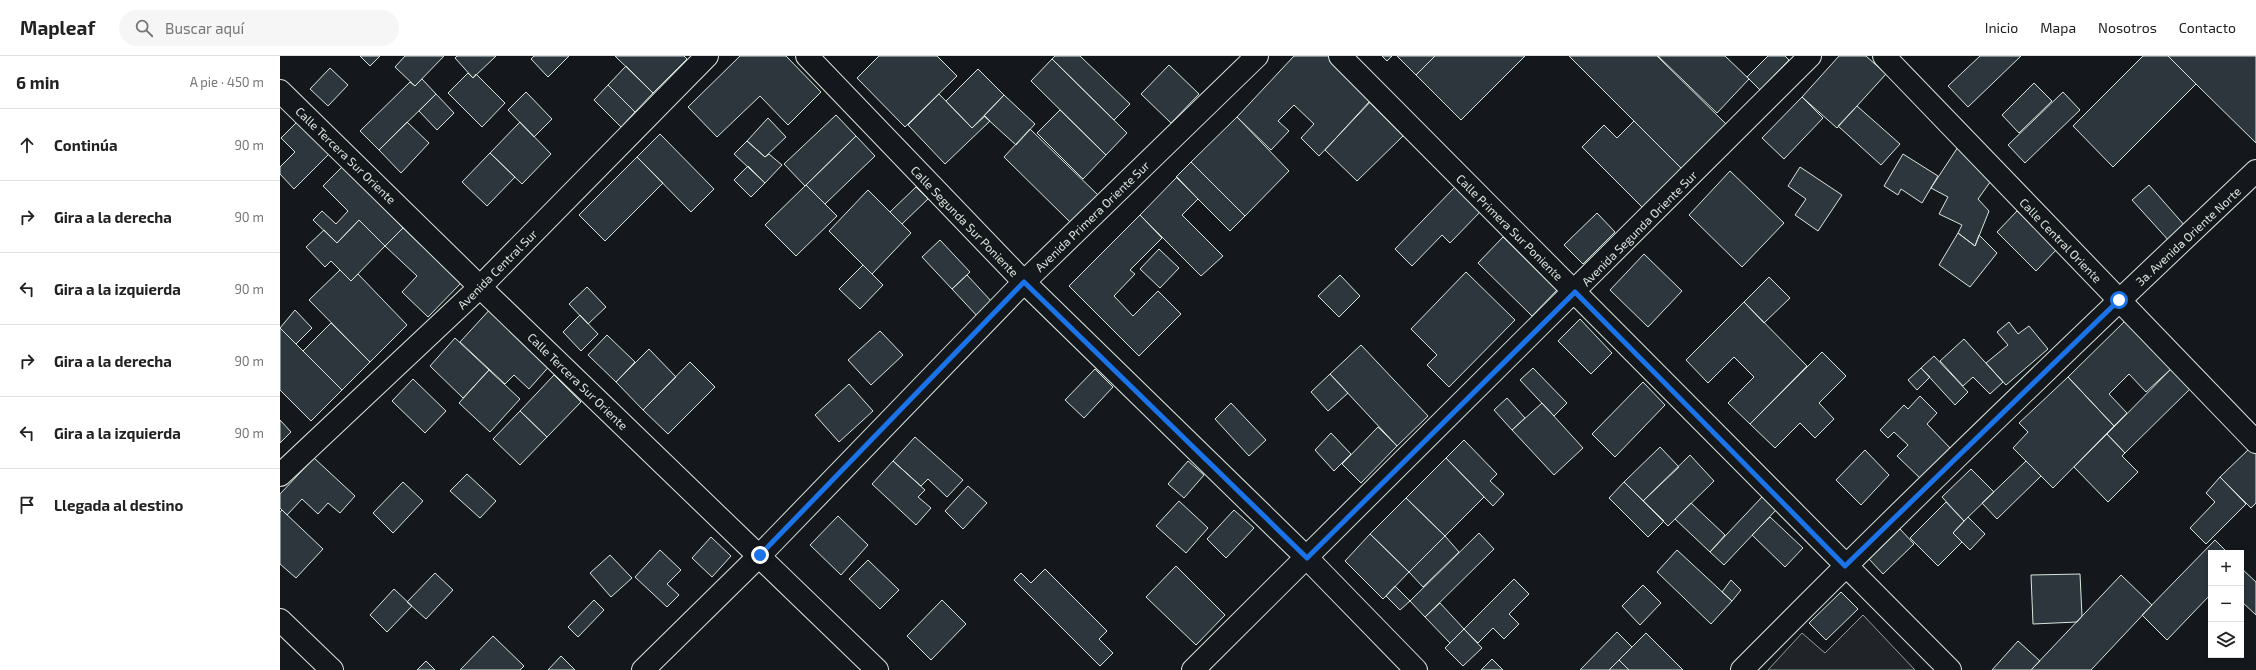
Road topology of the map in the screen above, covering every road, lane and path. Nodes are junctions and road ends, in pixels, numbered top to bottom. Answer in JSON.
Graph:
{"nodes":[{"id":1,"x":707,"y":56,"type":"edge"},
{"id":2,"x":807,"y":56,"type":"edge"},
{"id":3,"x":1257,"y":56,"type":"edge"},
{"id":4,"x":1340,"y":56,"type":"edge"},
{"id":5,"x":1810,"y":56,"type":"edge"},
{"id":6,"x":1884,"y":56,"type":"edge"},
{"id":7,"x":280,"y":91,"type":"edge"},
{"id":8,"x":2256,"y":171,"type":"edge"},
{"id":9,"x":1024,"y":282,"type":"junction"},
{"id":10,"x":480,"y":287,"type":"junction"},
{"id":11,"x":1575,"y":292,"type":"junction"},
{"id":12,"x":2119,"y":300,"type":"junction"},
{"id":13,"x":2256,"y":442,"type":"edge"},
{"id":14,"x":280,"y":475,"type":"edge"},
{"id":15,"x":760,"y":555,"type":"junction"},
{"id":16,"x":1307,"y":558,"type":"junction"},
{"id":17,"x":1845,"y":566,"type":"junction"},
{"id":18,"x":280,"y":620,"type":"edge"},
{"id":19,"x":332,"y":670,"type":"edge"},
{"id":20,"x":643,"y":670,"type":"edge"},
{"id":21,"x":877,"y":670,"type":"edge"},
{"id":22,"x":1194,"y":670,"type":"edge"},
{"id":23,"x":1416,"y":670,"type":"edge"},
{"id":24,"x":1742,"y":670,"type":"edge"},
{"id":25,"x":1950,"y":670,"type":"edge"}],
"edges":[{"from":1,"to":10,"type":"street","name":"Avenida Central Sur"},
{"from":2,"to":9,"type":"street","name":"Calle Segunda Sur Poniente"},
{"from":3,"to":9,"type":"street","name":"Avenida Primera Oriente Sur"},
{"from":4,"to":11,"type":"street","name":"Calle Primera Sur Poniente"},
{"from":5,"to":11,"type":"street","name":"Avenida Segunda Oriente Sur"},
{"from":6,"to":12,"type":"street","name":"Calle Central Oriente"},
{"from":7,"to":10,"type":"street","name":"Calle Tercera Sur Oriente"},
{"from":8,"to":12,"type":"street","name":"3a. Avenida Oriente Norte"},
{"from":9,"to":15,"type":"street","name":"Avenida Primera Oriente Sur"},
{"from":9,"to":16,"type":"street","name":"Calle Segunda Sur Poniente"},
{"from":10,"to":14,"type":"street","name":"Avenida Central Sur"},
{"from":10,"to":15,"type":"street","name":"Calle Tercera Sur Oriente"},
{"from":11,"to":16,"type":"street","name":"Avenida Segunda Oriente Sur"},
{"from":11,"to":17,"type":"street","name":"Calle Primera Sur Poniente"},
{"from":12,"to":13,"type":"street","name":"Calle Central Oriente"},
{"from":12,"to":17,"type":"street","name":"3a. Avenida Oriente Norte"},
{"from":15,"to":20,"type":"street","name":"Avenida Primera Oriente Sur"},
{"from":15,"to":21,"type":"street","name":"Calle Tercera Sur Oriente"},
{"from":16,"to":22,"type":"street","name":"Avenida Segunda Oriente Sur"},
{"from":16,"to":23,"type":"street","name":"Calle Segunda Sur Poniente"},
{"from":17,"to":24,"type":"street","name":"3a. Avenida Oriente Norte"},
{"from":17,"to":25,"type":"street","name":"Calle Primera Sur Poniente"},
{"from":18,"to":19,"type":"street"}]}
